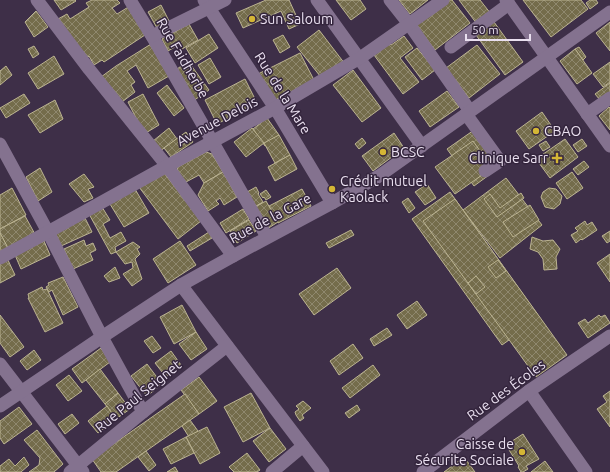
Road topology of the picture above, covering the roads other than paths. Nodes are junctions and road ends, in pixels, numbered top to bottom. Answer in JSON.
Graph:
{"nodes":[{"id":1,"x":38,"y":0,"type":"edge"},
{"id":2,"x":130,"y":0,"type":"edge"},
{"id":3,"x":225,"y":0,"type":"edge"},
{"id":4,"x":317,"y":0,"type":"edge"},
{"id":5,"x":390,"y":0,"type":"edge"},
{"id":6,"x":443,"y":0,"type":"edge"},
{"id":7,"x":507,"y":2,"type":"edge"},
{"id":8,"x":207,"y":4,"type":"edge"},
{"id":9,"x":610,"y":12,"type":"edge"},
{"id":10,"x":409,"y":24,"type":"junction"},
{"id":11,"x":152,"y":36,"type":"junction"},
{"id":12,"x":451,"y":47,"type":"dead end"},
{"id":13,"x":546,"y":56,"type":"junction"},
{"id":14,"x":360,"y":58,"type":"junction"},
{"id":15,"x":610,"y":98,"type":"edge"},
{"id":16,"x":275,"y":108,"type":"junction"},
{"id":17,"x":468,"y":112,"type":"junction"},
{"id":18,"x":587,"y":114,"type":"junction"},
{"id":19,"x":213,"y":142,"type":"junction"},
{"id":20,"x":0,"y":144,"type":"edge"},
{"id":21,"x":422,"y":146,"type":"junction"},
{"id":22,"x":610,"y":146,"type":"edge"},
{"id":23,"x":167,"y":166,"type":"junction"},
{"id":24,"x":485,"y":171,"type":"dead end"},
{"id":25,"x":332,"y":203,"type":"junction"},
{"id":26,"x":48,"y":232,"type":"junction"},
{"id":27,"x":268,"y":238,"type":"junction"},
{"id":28,"x":233,"y":256,"type":"junction"},
{"id":29,"x":0,"y":258,"type":"edge"},
{"id":30,"x":181,"y":285,"type":"junction"},
{"id":31,"x":610,"y":336,"type":"edge"},
{"id":32,"x":102,"y":337,"type":"junction"},
{"id":33,"x":227,"y":346,"type":"junction"},
{"id":34,"x":0,"y":364,"type":"edge"},
{"id":35,"x":22,"y":391,"type":"junction"},
{"id":36,"x":529,"y":391,"type":"junction"},
{"id":37,"x":0,"y":406,"type":"edge"},
{"id":38,"x":143,"y":412,"type":"junction"},
{"id":39,"x":304,"y":446,"type":"junction"},
{"id":40,"x":77,"y":470,"type":"edge"},
{"id":41,"x":272,"y":472,"type":"edge"},
{"id":42,"x":323,"y":472,"type":"edge"},
{"id":43,"x":423,"y":472,"type":"edge"},
{"id":44,"x":586,"y":472,"type":"edge"}],
"edges":[{"from":1,"to":23,"type":"street"},
{"from":2,"to":11,"type":"street","name":"Rue Faidherbe"},
{"from":3,"to":8,"type":"street"},
{"from":4,"to":14,"type":"street"},
{"from":5,"to":10,"type":"street"},
{"from":6,"to":10,"type":"street","name":"Avenue Delois"},
{"from":7,"to":12,"type":"street"},
{"from":7,"to":13,"type":"street"},
{"from":8,"to":11,"type":"street"},
{"from":8,"to":16,"type":"street","name":"Rue de la Mare"},
{"from":9,"to":13,"type":"street","name":"Rue de la Gare"},
{"from":10,"to":14,"type":"street","name":"Avenue Delois"},
{"from":10,"to":17,"type":"street"},
{"from":11,"to":19,"type":"street","name":"Rue Faidherbe"},
{"from":13,"to":17,"type":"street","name":"Rue de la Gare"},
{"from":13,"to":18,"type":"street"},
{"from":14,"to":16,"type":"street","name":"Avenue Delois"},
{"from":14,"to":21,"type":"street"},
{"from":15,"to":18,"type":"street"},
{"from":16,"to":19,"type":"street","name":"Avenue Delois"},
{"from":16,"to":25,"type":"street","name":"Rue de la Mare"},
{"from":17,"to":21,"type":"street","name":"Rue de la Gare"},
{"from":17,"to":24,"type":"street"},
{"from":18,"to":22,"type":"street"},
{"from":19,"to":23,"type":"street","name":"Avenue Delois"},
{"from":19,"to":27,"type":"street","name":"Rue Faidherbe"},
{"from":20,"to":26,"type":"street"},
{"from":21,"to":25,"type":"street","name":"Rue de la Gare"},
{"from":23,"to":26,"type":"street","name":"Avenue Delois"},
{"from":23,"to":28,"type":"street"},
{"from":25,"to":27,"type":"street","name":"Rue de la Gare"},
{"from":26,"to":29,"type":"street","name":"Avenue Delois"},
{"from":26,"to":32,"type":"street"},
{"from":27,"to":28,"type":"street","name":"Rue de la Gare"},
{"from":28,"to":30,"type":"street","name":"Rue de la Gare"},
{"from":30,"to":32,"type":"street","name":"Rue de la Gare"},
{"from":30,"to":33,"type":"street"},
{"from":31,"to":36,"type":"street","name":"Rue des Écoles"},
{"from":32,"to":35,"type":"street","name":"Rue de la Gare"},
{"from":32,"to":38,"type":"street"},
{"from":33,"to":38,"type":"street","name":"Rue Paul Seignet"},
{"from":33,"to":39,"type":"street"},
{"from":34,"to":35,"type":"street"},
{"from":35,"to":37,"type":"street","name":"Rue de la Gare"},
{"from":35,"to":40,"type":"street"},
{"from":36,"to":43,"type":"street","name":"Rue des Écoles"},
{"from":36,"to":44,"type":"street"},
{"from":38,"to":40,"type":"street","name":"Rue Paul Seignet"},
{"from":39,"to":41,"type":"street"},
{"from":39,"to":42,"type":"street"}]}
